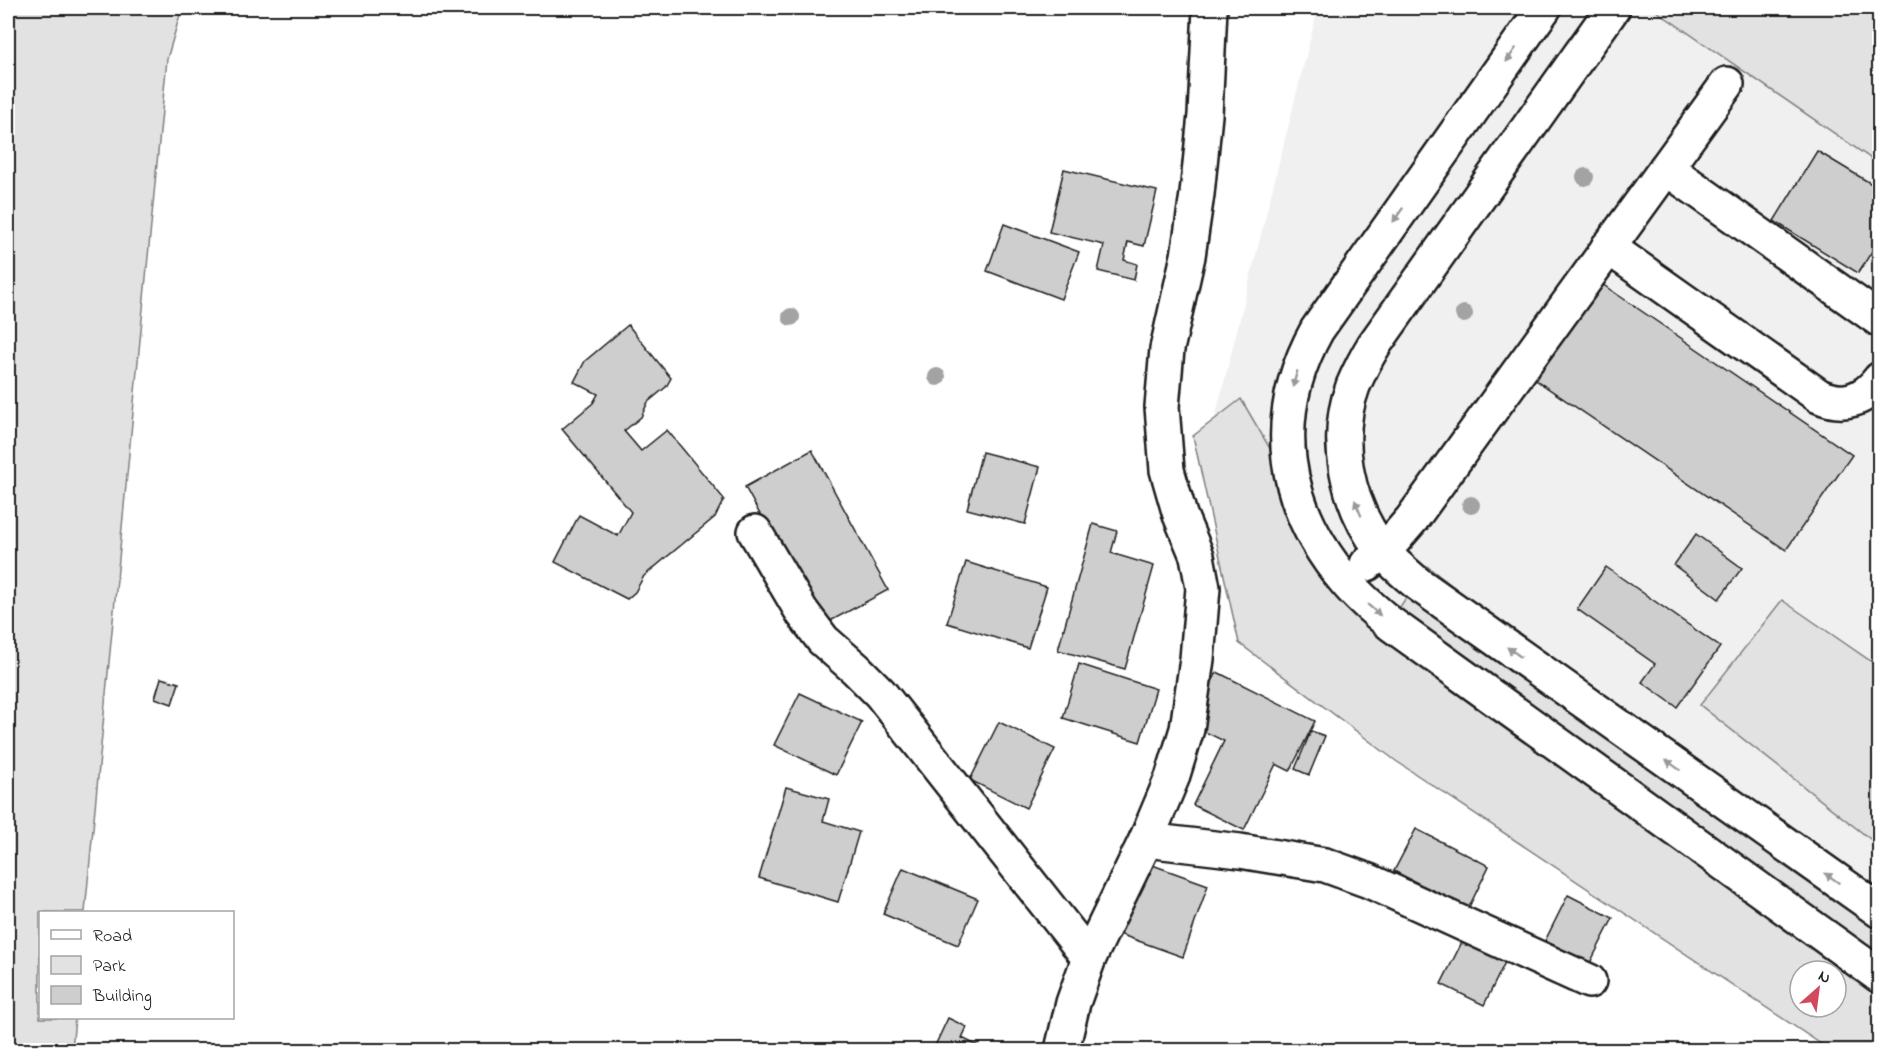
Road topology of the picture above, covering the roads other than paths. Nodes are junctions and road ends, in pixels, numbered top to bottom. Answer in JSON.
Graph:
{"nodes":[{"id":1,"x":1210,"y":8,"type":"edge"},
{"id":2,"x":1544,"y":8,"type":"edge"},
{"id":3,"x":1613,"y":8,"type":"edge"},
{"id":4,"x":1727,"y":84,"type":"dead end"},
{"id":5,"x":1666,"y":168,"type":"junction"},
{"id":6,"x":1608,"y":247,"type":"junction"},
{"id":7,"x":1880,"y":320,"type":"edge"},
{"id":8,"x":1880,"y":379,"type":"edge"},
{"id":9,"x":755,"y":532,"type":"dead end"},
{"id":10,"x":1382,"y":550,"type":"junction"},
{"id":11,"x":1347,"y":582,"type":"junction"},
{"id":12,"x":1146,"y":840,"type":"junction"},
{"id":13,"x":1880,"y":911,"type":"edge"},
{"id":14,"x":1089,"y":958,"type":"junction"},
{"id":15,"x":1875,"y":963,"type":"edge"},
{"id":16,"x":1589,"y":981,"type":"dead end"},
{"id":17,"x":1062,"y":1050,"type":"edge"}],
"edges":[{"from":1,"to":12,"type":"street"},
{"from":2,"to":11,"type":"street","one_way":true},
{"from":10,"to":3,"type":"street","one_way":true},
{"from":4,"to":5,"type":"street"},
{"from":5,"to":6,"type":"street"},
{"from":5,"to":7,"type":"street"},
{"from":6,"to":8,"type":"street"},
{"from":6,"to":10,"type":"street"},
{"from":9,"to":14,"type":"street"},
{"from":10,"to":11,"type":"street"},
{"from":13,"to":10,"type":"street","one_way":true},
{"from":11,"to":15,"type":"street","one_way":true},
{"from":12,"to":14,"type":"street"},
{"from":12,"to":16,"type":"street"},
{"from":14,"to":17,"type":"street"}]}
